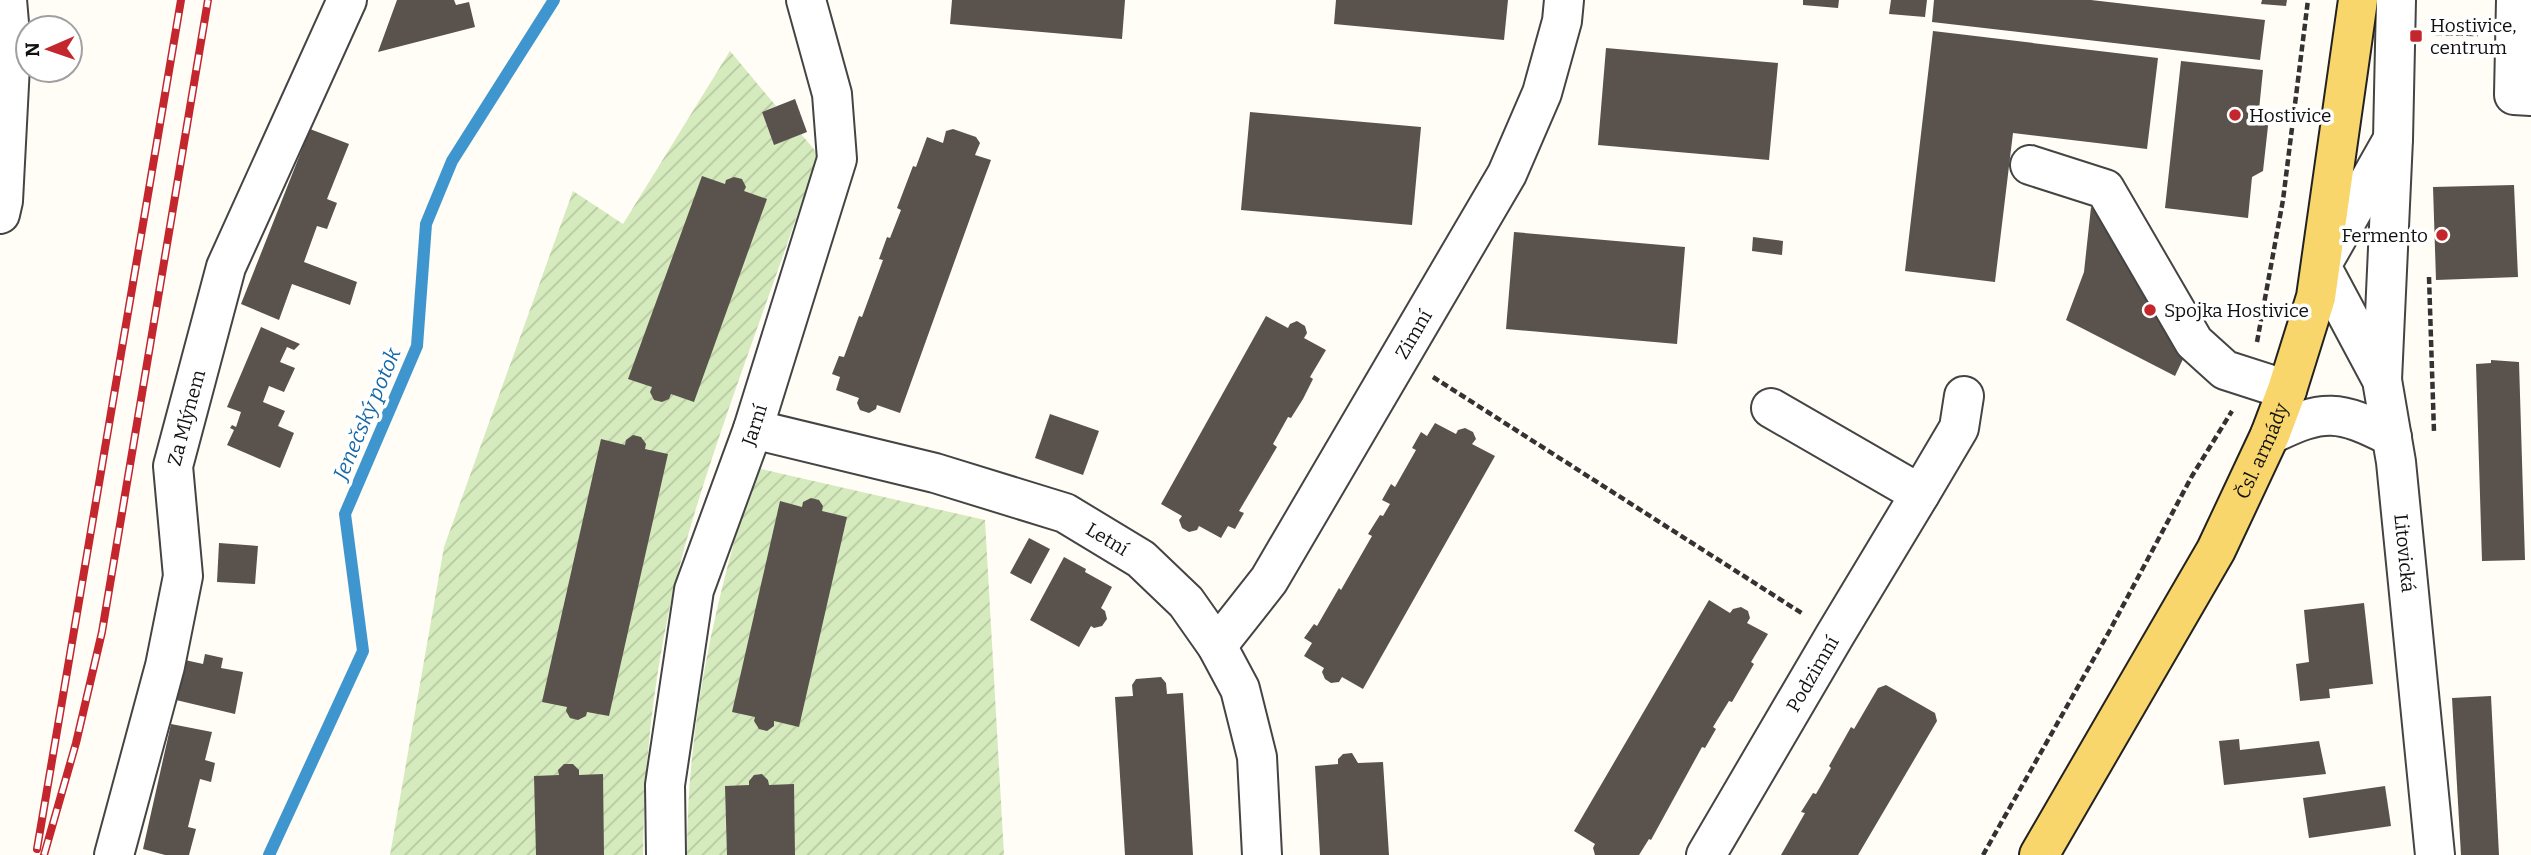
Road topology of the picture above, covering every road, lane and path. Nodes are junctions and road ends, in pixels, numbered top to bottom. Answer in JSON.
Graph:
{"nodes":[{"id":1,"x":8,"y":0,"type":"edge"},
{"id":2,"x":347,"y":0,"type":"edge"},
{"id":3,"x":806,"y":0,"type":"edge"},
{"id":4,"x":1564,"y":0,"type":"edge"},
{"id":5,"x":2308,"y":0,"type":"edge"},
{"id":6,"x":2358,"y":0,"type":"edge"},
{"id":7,"x":2396,"y":16,"type":"edge"},
{"id":8,"x":2516,"y":18,"type":"edge"},
{"id":9,"x":2531,"y":96,"type":"edge"},
{"id":10,"x":2393,"y":139,"type":"junction"},
{"id":11,"x":2030,"y":165,"type":"dead end"},
{"id":12,"x":0,"y":214,"type":"edge"},
{"id":13,"x":2320,"y":266,"type":"junction"},
{"id":14,"x":1400,"y":356,"type":"junction"},
{"id":15,"x":2250,"y":378,"type":"junction"},
{"id":16,"x":2382,"y":380,"type":"junction"},
{"id":17,"x":2287,"y":390,"type":"junction"},
{"id":18,"x":1964,"y":396,"type":"dead end"},
{"id":19,"x":1771,"y":408,"type":"dead end"},
{"id":20,"x":753,"y":429,"type":"junction"},
{"id":21,"x":2270,"y":435,"type":"junction"},
{"id":22,"x":2392,"y":438,"type":"junction"},
{"id":23,"x":1920,"y":494,"type":"junction"},
{"id":24,"x":1835,"y":635,"type":"junction"},
{"id":25,"x":1217,"y":646,"type":"junction"},
{"id":26,"x":114,"y":855,"type":"edge"},
{"id":27,"x":666,"y":855,"type":"edge"},
{"id":28,"x":1262,"y":855,"type":"edge"},
{"id":29,"x":1706,"y":855,"type":"edge"},
{"id":30,"x":1983,"y":855,"type":"edge"},
{"id":31,"x":2039,"y":855,"type":"edge"},
{"id":32,"x":2435,"y":855,"type":"edge"}],
"edges":[{"from":1,"to":12,"type":"street"},
{"from":2,"to":26,"type":"street","name":"Za Mlýnem"},
{"from":3,"to":20,"type":"street","name":"Jarní"},
{"from":4,"to":14,"type":"street","name":"Zimní"},
{"from":5,"to":15,"type":"path"},
{"from":6,"to":13,"type":"main road","name":"Čsl. armády"},
{"from":7,"to":8,"type":"path"},
{"from":7,"to":10,"type":"street"},
{"from":8,"to":9,"type":"street"},
{"from":10,"to":13,"type":"street"},
{"from":10,"to":16,"type":"street"},
{"from":11,"to":15,"type":"street"},
{"from":13,"to":16,"type":"street","name":"Litovická"},
{"from":13,"to":17,"type":"main road","name":"Čsl. armády"},
{"from":14,"to":24,"type":"path"},
{"from":14,"to":25,"type":"street","name":"Zimní"},
{"from":15,"to":17,"type":"street"},
{"from":15,"to":30,"type":"path"},
{"from":16,"to":22,"type":"street","name":"Litovická"},
{"from":17,"to":21,"type":"main road","name":"Čsl. armády"},
{"from":18,"to":23,"type":"street","name":"Podzimní"},
{"from":19,"to":23,"type":"street"},
{"from":20,"to":25,"type":"street","name":"Letní"},
{"from":20,"to":27,"type":"street","name":"Jarní"},
{"from":21,"to":22,"type":"street"},
{"from":21,"to":31,"type":"main road","name":"Čsl. armády"},
{"from":22,"to":32,"type":"street","name":"Litovická"},
{"from":23,"to":24,"type":"street","name":"Podzimní"},
{"from":24,"to":29,"type":"street","name":"Podzimní"},
{"from":25,"to":28,"type":"street","name":"Letní"}]}
